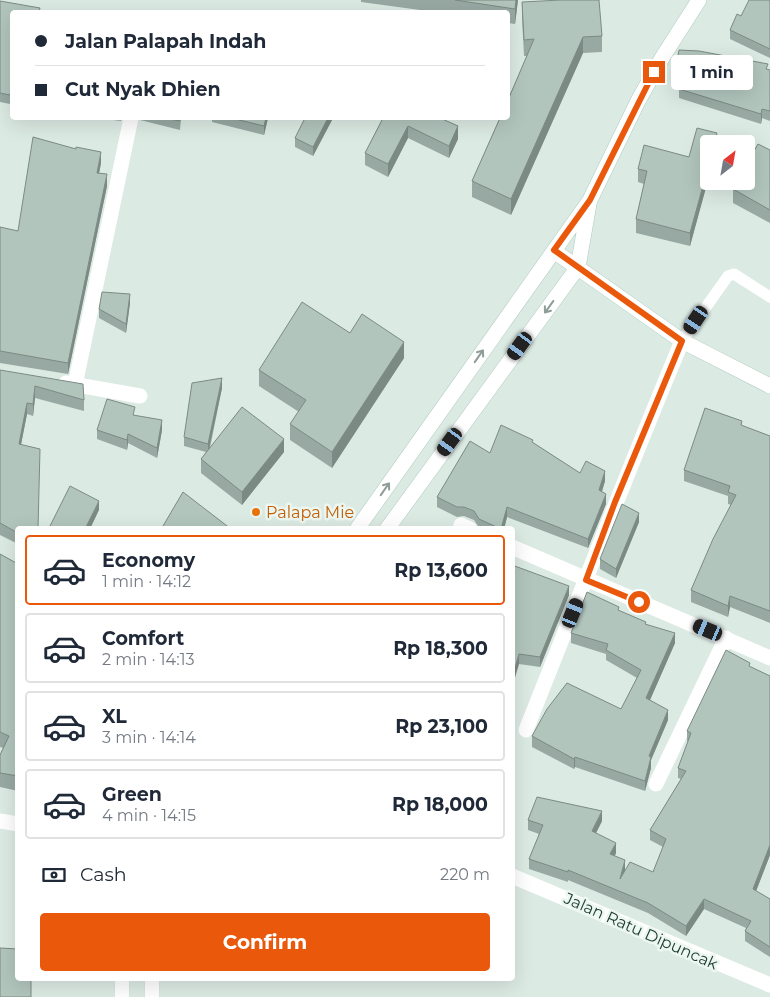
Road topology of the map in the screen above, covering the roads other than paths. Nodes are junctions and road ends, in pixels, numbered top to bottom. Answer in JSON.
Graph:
{"nodes":[{"id":1,"x":699,"y":0,"type":"edge"},
{"id":2,"x":130,"y":120,"type":"edge"},
{"id":3,"x":590,"y":200,"type":"junction"},
{"id":4,"x":554,"y":250,"type":"junction"},
{"id":5,"x":578,"y":267,"type":"junction"},
{"id":6,"x":770,"y":297,"type":"edge"},
{"id":7,"x":682,"y":341,"type":"junction"},
{"id":8,"x":47,"y":380,"type":"edge"},
{"id":9,"x":74,"y":385,"type":"junction"},
{"id":10,"x":770,"y":386,"type":"edge"},
{"id":11,"x":140,"y":396,"type":"dead end"},
{"id":12,"x":359,"y":526,"type":"edge"},
{"id":13,"x":388,"y":526,"type":"edge"},
{"id":14,"x":515,"y":549,"type":"edge"},
{"id":15,"x":586,"y":580,"type":"junction"},
{"id":16,"x":726,"y":638,"type":"junction"},
{"id":17,"x":770,"y":658,"type":"edge"},
{"id":18,"x":526,"y":730,"type":"dead end"},
{"id":19,"x":656,"y":784,"type":"dead end"},
{"id":20,"x":0,"y":822,"type":"edge"},
{"id":21,"x":15,"y":824,"type":"edge"},
{"id":22,"x":515,"y":877,"type":"edge"},
{"id":23,"x":122,"y":981,"type":"edge"},
{"id":24,"x":152,"y":981,"type":"edge"},
{"id":25,"x":770,"y":985,"type":"edge"},
{"id":26,"x":122,"y":997,"type":"edge"},
{"id":27,"x":152,"y":997,"type":"edge"}],
"edges":[{"from":1,"to":3,"type":"street"},
{"from":2,"to":9,"type":"street"},
{"from":3,"to":4,"type":"street"},
{"from":3,"to":5,"type":"street"},
{"from":4,"to":5,"type":"street"},
{"from":12,"to":4,"type":"street","one_way":true},
{"from":5,"to":7,"type":"street"},
{"from":5,"to":13,"type":"street","one_way":true},
{"from":6,"to":7,"type":"lane"},
{"from":7,"to":10,"type":"street"},
{"from":7,"to":15,"type":"street"},
{"from":8,"to":9,"type":"street"},
{"from":9,"to":11,"type":"street"},
{"from":14,"to":15,"type":"street"},
{"from":15,"to":16,"type":"street"},
{"from":15,"to":18,"type":"street"},
{"from":16,"to":17,"type":"street"},
{"from":16,"to":19,"type":"street"},
{"from":20,"to":21,"type":"street"},
{"from":22,"to":25,"type":"street","name":"Jalan Ratu Dipuncak"},
{"from":23,"to":26,"type":"street"},
{"from":24,"to":27,"type":"street"}]}
